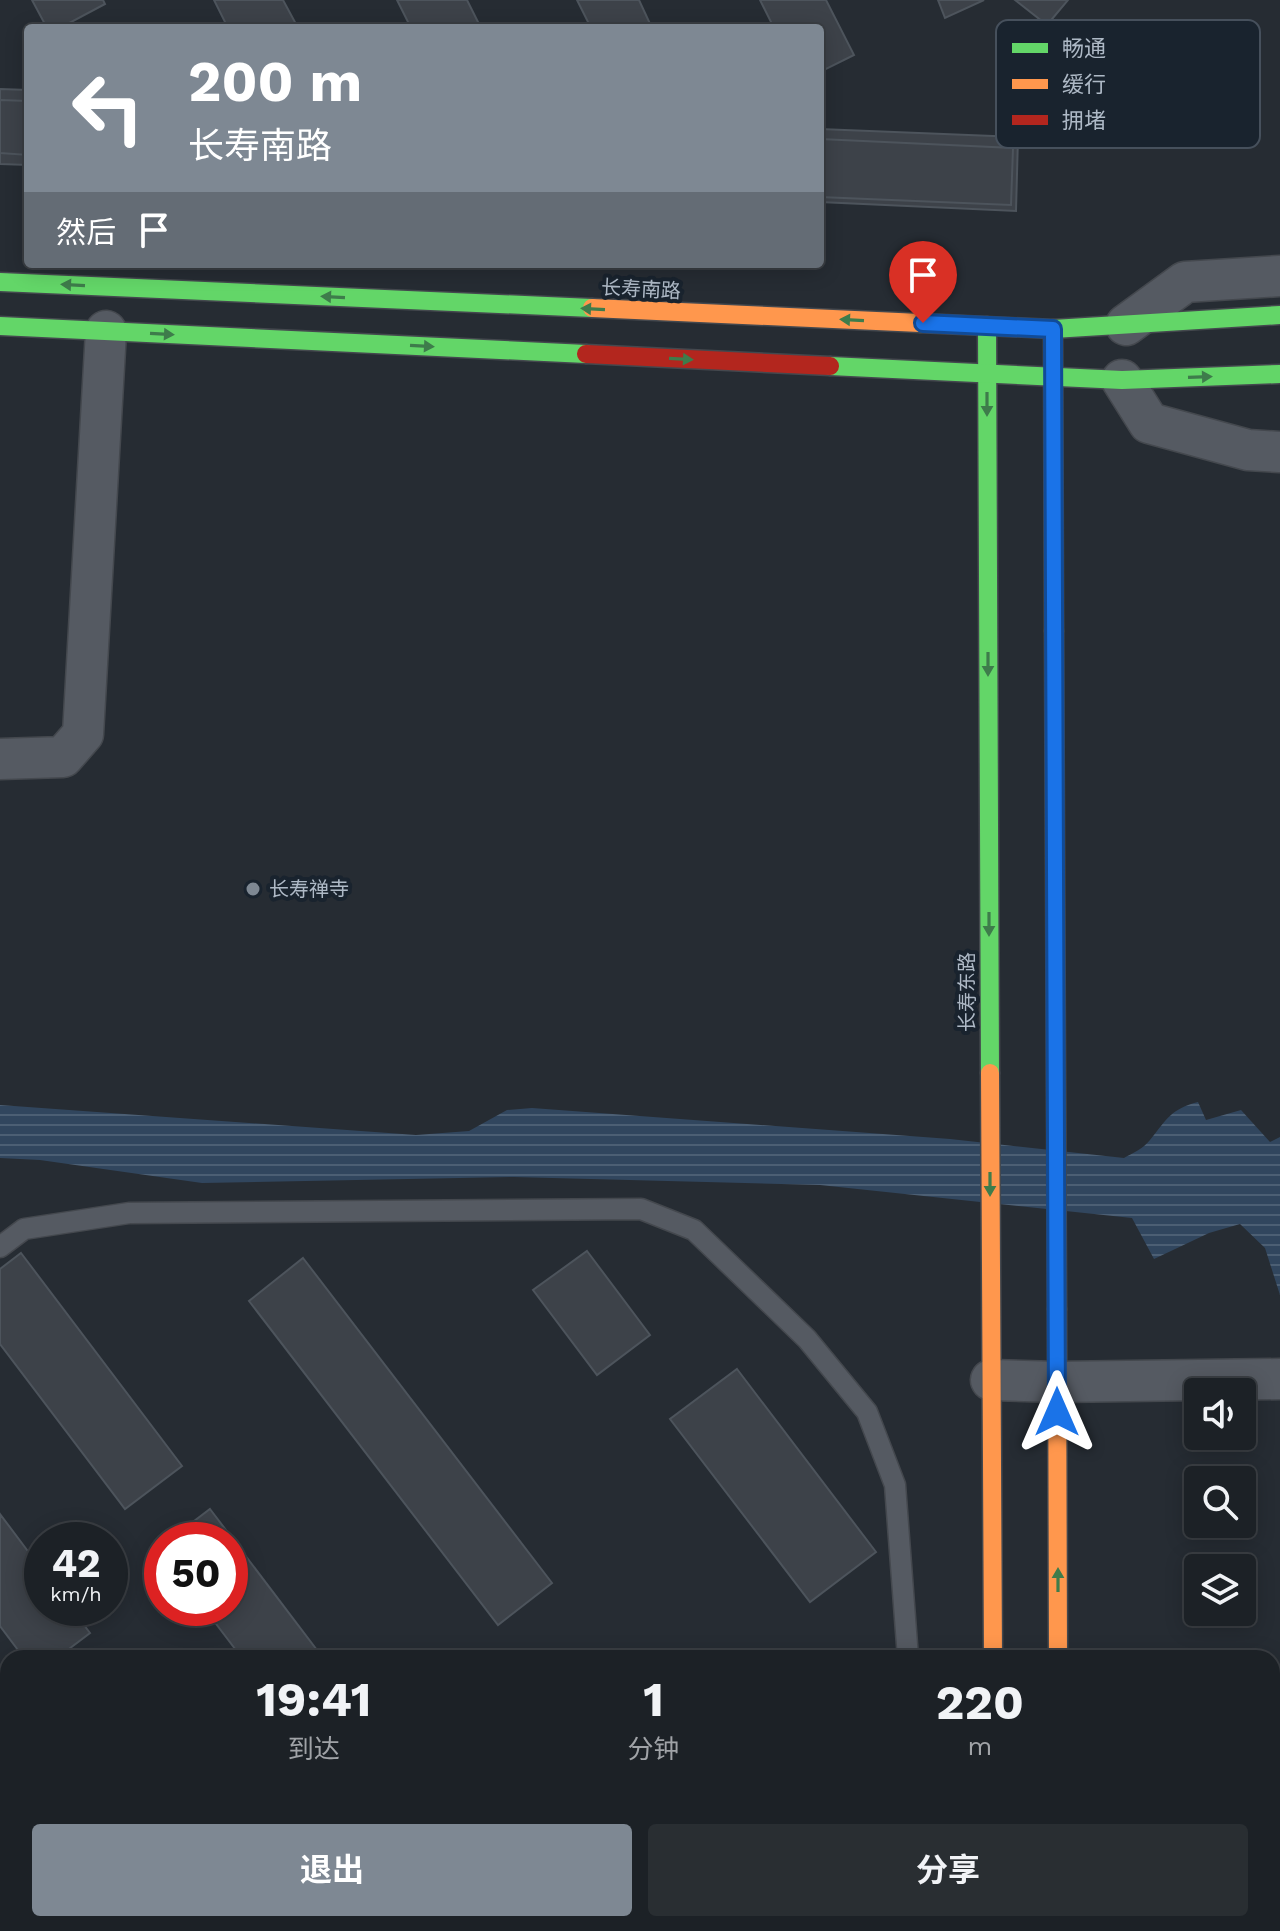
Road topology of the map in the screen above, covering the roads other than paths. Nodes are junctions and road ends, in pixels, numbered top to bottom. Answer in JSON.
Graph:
{"nodes":[{"id":1,"x":1280,"y":276,"type":"edge"},
{"id":2,"x":0,"y":282,"type":"edge"},
{"id":3,"x":1280,"y":315,"type":"edge"},
{"id":4,"x":1126,"y":325,"type":"junction"},
{"id":5,"x":0,"y":326,"type":"edge"},
{"id":6,"x":987,"y":326,"type":"junction"},
{"id":7,"x":1053,"y":329,"type":"junction"},
{"id":8,"x":106,"y":331,"type":"junction"},
{"id":9,"x":987,"y":373,"type":"junction"},
{"id":10,"x":1280,"y":374,"type":"edge"},
{"id":11,"x":1054,"y":376,"type":"junction"},
{"id":12,"x":1122,"y":380,"type":"junction"},
{"id":13,"x":1264,"y":451,"type":"edge"},
{"id":14,"x":0,"y":759,"type":"edge"},
{"id":15,"x":0,"y":1247,"type":"edge"},
{"id":16,"x":1271,"y":1379,"type":"edge"},
{"id":17,"x":991,"y":1380,"type":"junction"},
{"id":18,"x":1056,"y":1382,"type":"junction"},
{"id":19,"x":907,"y":1650,"type":"edge"},
{"id":20,"x":993,"y":1650,"type":"edge"},
{"id":21,"x":1058,"y":1650,"type":"edge"}],
"edges":[{"from":1,"to":4,"type":"street"},
{"from":6,"to":2,"type":"main road","name":"长寿南路","one_way":true},
{"from":3,"to":4,"type":"main road","name":"长寿南路"},
{"from":4,"to":7,"type":"main road","name":"长寿南路"},
{"from":5,"to":8,"type":"main road"},
{"from":6,"to":7,"type":"main road","name":"长寿南路"},
{"from":6,"to":9,"type":"main road","name":"长寿东路"},
{"from":7,"to":11,"type":"main road"},
{"from":8,"to":9,"type":"main road","one_way":true},
{"from":8,"to":14,"type":"street"},
{"from":9,"to":11,"type":"main road"},
{"from":9,"to":17,"type":"main road","name":"长寿东路","one_way":true},
{"from":12,"to":10,"type":"main road","one_way":true},
{"from":11,"to":12,"type":"main road"},
{"from":11,"to":18,"type":"main road"},
{"from":12,"to":13,"type":"street"},
{"from":15,"to":19,"type":"lane"},
{"from":16,"to":18,"type":"street"},
{"from":17,"to":18,"type":"street"},
{"from":17,"to":20,"type":"main road","name":"长寿东路"},
{"from":21,"to":18,"type":"main road","one_way":true}]}
